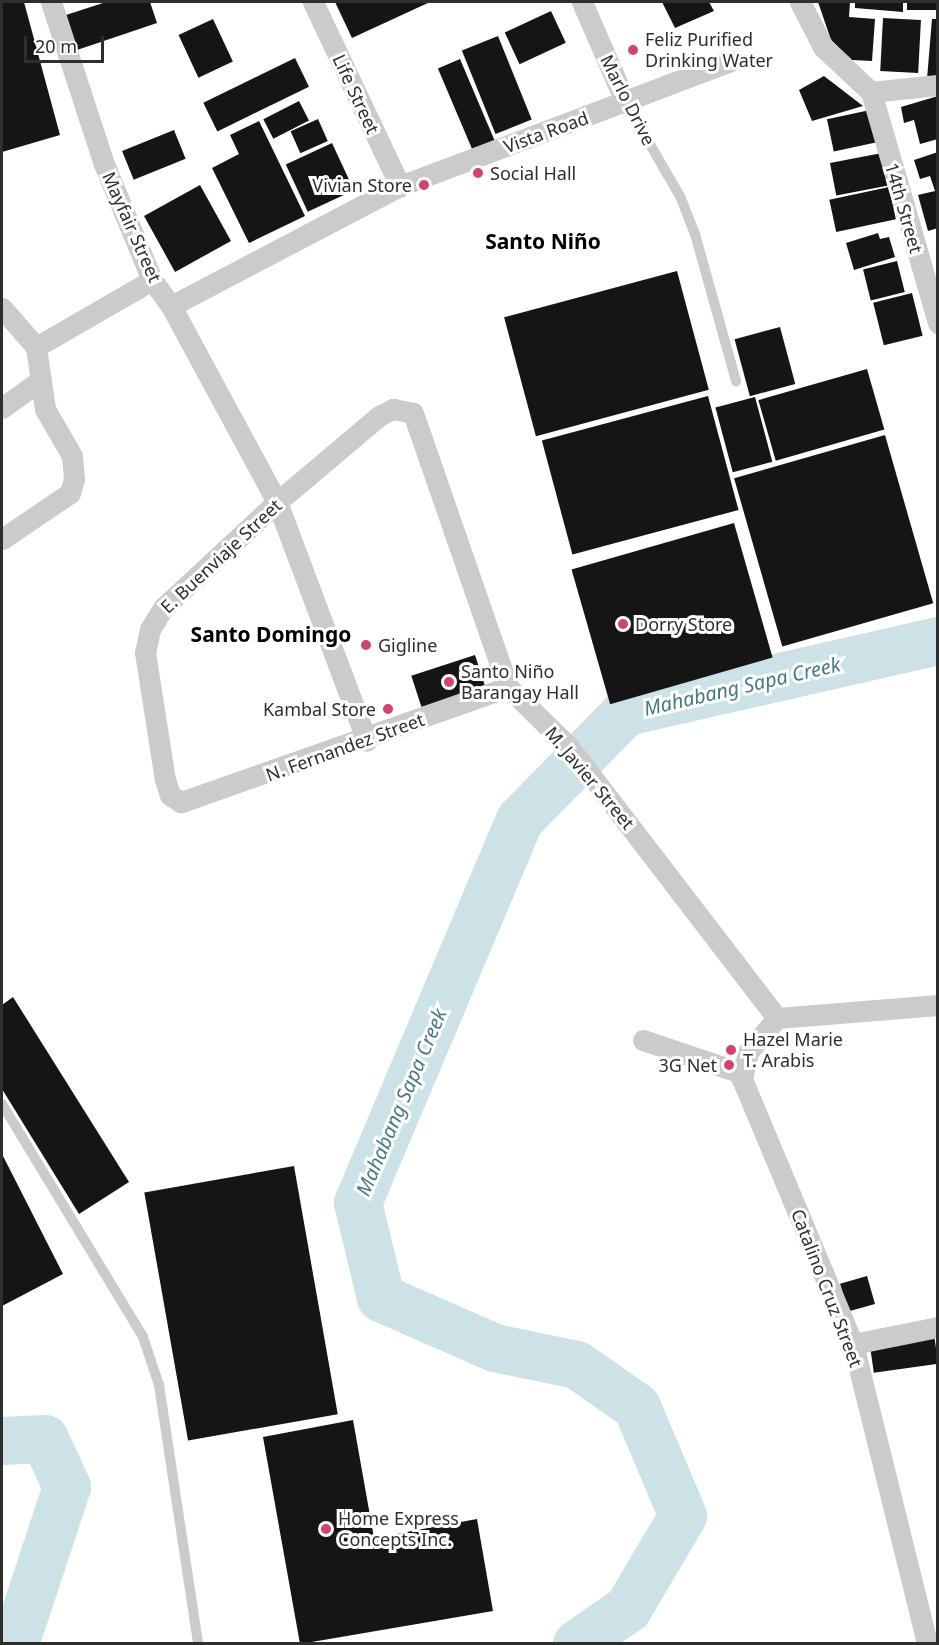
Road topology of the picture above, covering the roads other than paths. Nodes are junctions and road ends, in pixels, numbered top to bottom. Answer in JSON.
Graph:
{"nodes":[{"id":1,"x":51,"y":2,"type":"edge"},
{"id":2,"x":313,"y":2,"type":"edge"},
{"id":3,"x":582,"y":2,"type":"edge"},
{"id":4,"x":800,"y":2,"type":"edge"},
{"id":5,"x":731,"y":62,"type":"dead end"},
{"id":6,"x":938,"y":85,"type":"edge"},
{"id":7,"x":871,"y":92,"type":"junction"},
{"id":8,"x":626,"y":103,"type":"junction"},
{"id":9,"x":400,"y":186,"type":"junction"},
{"id":10,"x":152,"y":280,"type":"junction"},
{"id":11,"x":171,"y":306,"type":"junction"},
{"id":12,"x":2,"y":308,"type":"edge"},
{"id":13,"x":938,"y":323,"type":"edge"},
{"id":14,"x":36,"y":347,"type":"junction"},
{"id":15,"x":735,"y":381,"type":"dead end"},
{"id":16,"x":38,"y":382,"type":"junction"},
{"id":17,"x":2,"y":408,"type":"edge"},
{"id":18,"x":414,"y":413,"type":"joint"},
{"id":19,"x":277,"y":502,"type":"junction"},
{"id":20,"x":2,"y":539,"type":"edge"},
{"id":21,"x":508,"y":687,"type":"junction"},
{"id":22,"x":367,"y":741,"type":"junction"},
{"id":23,"x":181,"y":802,"type":"joint"},
{"id":24,"x":938,"y":1005,"type":"edge"},
{"id":25,"x":777,"y":1018,"type":"junction"},
{"id":26,"x":643,"y":1040,"type":"dead end"},
{"id":27,"x":741,"y":1073,"type":"junction"},
{"id":28,"x":2,"y":1104,"type":"edge"},
{"id":29,"x":938,"y":1327,"type":"edge"},
{"id":30,"x":853,"y":1344,"type":"junction"},
{"id":31,"x":198,"y":1644,"type":"edge"},
{"id":32,"x":927,"y":1644,"type":"edge"}],
"edges":[{"from":1,"to":10,"type":"street","name":"Mayfair Street"},
{"from":2,"to":9,"type":"street","name":"Life Street"},
{"from":3,"to":8,"type":"street","name":"Marlo Drive"},
{"from":4,"to":7,"type":"street"},
{"from":5,"to":8,"type":"street","name":"Vista Road"},
{"from":6,"to":7,"type":"street"},
{"from":7,"to":13,"type":"street","name":"14th Street"},
{"from":8,"to":9,"type":"street","name":"Vista Road"},
{"from":8,"to":15,"type":"lane","name":"Marlo Drive"},
{"from":9,"to":11,"type":"street","name":"Vista Road"},
{"from":10,"to":11,"type":"street","name":"Mayfair Street"},
{"from":10,"to":14,"type":"street"},
{"from":11,"to":19,"type":"street","name":"Mayfair Street"},
{"from":12,"to":14,"type":"street"},
{"from":14,"to":16,"type":"street"},
{"from":16,"to":17,"type":"street"},
{"from":16,"to":20,"type":"street"},
{"from":18,"to":19,"type":"street","name":"E. Buenviaje Street"},
{"from":18,"to":21,"type":"street","name":"M. Javier Street"},
{"from":19,"to":22,"type":"street","name":"Mayfair Street"},
{"from":19,"to":23,"type":"street","name":"E. Buenviaje Street"},
{"from":21,"to":22,"type":"street","name":"N. Fernandez Street"},
{"from":21,"to":25,"type":"street","name":"M. Javier Street"},
{"from":22,"to":23,"type":"street","name":"N. Fernandez Street"},
{"from":24,"to":25,"type":"street"},
{"from":25,"to":27,"type":"street"},
{"from":26,"to":27,"type":"street"},
{"from":27,"to":30,"type":"street","name":"Catalino Cruz Street"},
{"from":28,"to":31,"type":"lane"},
{"from":29,"to":30,"type":"street"},
{"from":30,"to":32,"type":"street","name":"Catalino Cruz Street"}]}
